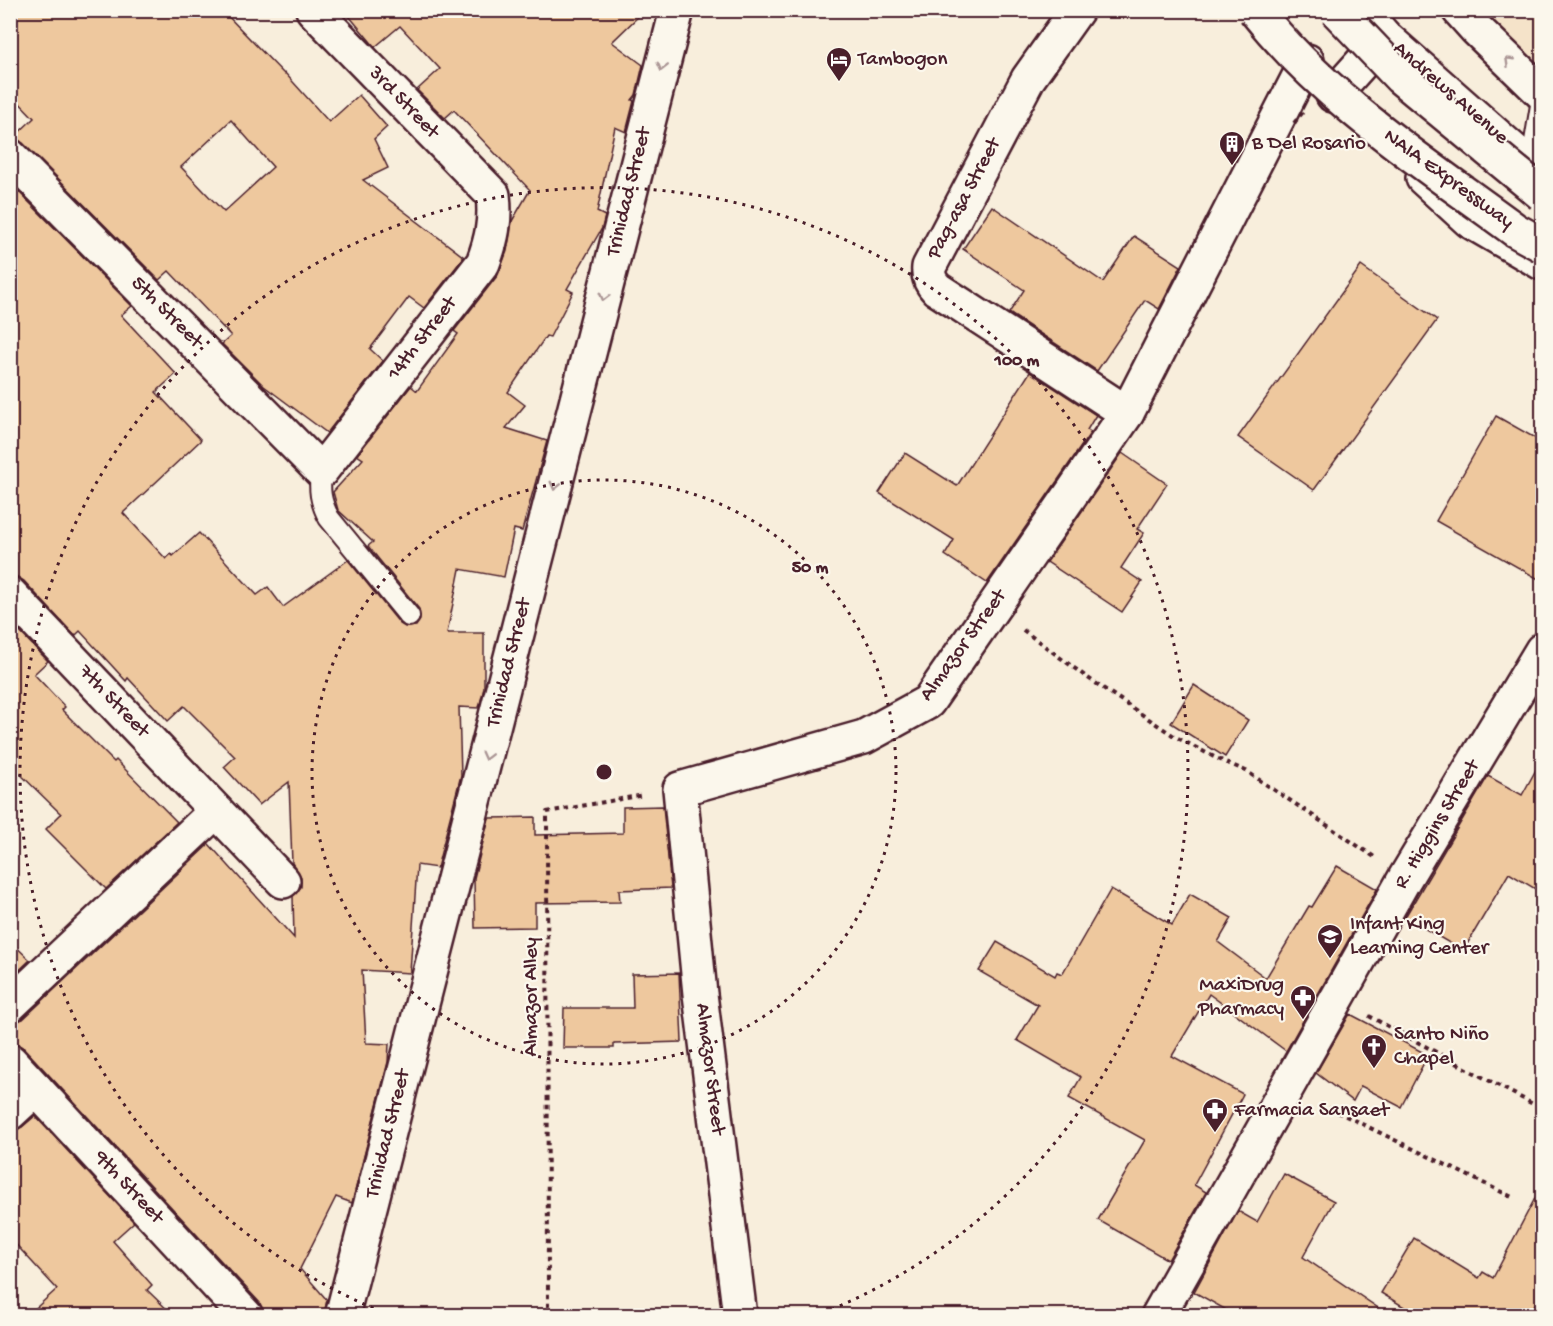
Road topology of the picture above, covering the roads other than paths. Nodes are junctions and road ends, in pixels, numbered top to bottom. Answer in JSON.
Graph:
{"nodes":[{"id":1,"x":313,"y":10,"type":"edge"},
{"id":2,"x":677,"y":10,"type":"edge"},
{"id":3,"x":1077,"y":10,"type":"edge"},
{"id":4,"x":1255,"y":10,"type":"edge"},
{"id":5,"x":1267,"y":10,"type":"edge"},
{"id":6,"x":1336,"y":10,"type":"edge"},
{"id":7,"x":1362,"y":10,"type":"edge"},
{"id":8,"x":1459,"y":10,"type":"edge"},
{"id":9,"x":1385,"y":38,"type":"junction"},
{"id":10,"x":1307,"y":61,"type":"junction"},
{"id":11,"x":1542,"y":93,"type":"edge"},
{"id":12,"x":1333,"y":95,"type":"junction"},
{"id":13,"x":1542,"y":99,"type":"edge"},
{"id":14,"x":10,"y":156,"type":"edge"},
{"id":15,"x":1539,"y":178,"type":"edge"},
{"id":16,"x":493,"y":195,"type":"joint"},
{"id":17,"x":1542,"y":245,"type":"edge"},
{"id":18,"x":1542,"y":263,"type":"edge"},
{"id":19,"x":1127,"y":412,"type":"junction"},
{"id":20,"x":321,"y":471,"type":"junction"},
{"id":21,"x":10,"y":594,"type":"edge"},
{"id":22,"x":409,"y":616,"type":"dead end"},
{"id":23,"x":1542,"y":650,"type":"edge"},
{"id":24,"x":216,"y":811,"type":"junction"},
{"id":25,"x":284,"y":881,"type":"dead end"},
{"id":26,"x":10,"y":1005,"type":"edge"},
{"id":27,"x":10,"y":1061,"type":"edge"},
{"id":28,"x":36,"y":1089,"type":"junction"},
{"id":29,"x":10,"y":1113,"type":"edge"},
{"id":30,"x":246,"y":1316,"type":"edge"},
{"id":31,"x":342,"y":1316,"type":"edge"},
{"id":32,"x":740,"y":1316,"type":"edge"},
{"id":33,"x":1158,"y":1316,"type":"edge"}],
"edges":[{"from":1,"to":16,"type":"main road","name":"3rd Street"},
{"from":2,"to":31,"type":"main road","name":"Trinidad Street","one_way":true},
{"from":3,"to":19,"type":"main road","name":"Pag-asa Street"},
{"from":4,"to":17,"type":"main road","name":"NAIA Expressway","bridge":true},
{"from":5,"to":10,"type":"main road"},
{"from":6,"to":15,"type":"main road","bridge":true},
{"from":7,"to":9,"type":"main road","name":"Andrews Avenue"},
{"from":11,"to":8,"type":"main road","one_way":true},
{"from":9,"to":12,"type":"main road"},
{"from":9,"to":15,"type":"main road","name":"Andrews Avenue"},
{"from":10,"to":12,"type":"main road"},
{"from":10,"to":19,"type":"main road","name":"Almazor Street"},
{"from":12,"to":18,"type":"main road"},
{"from":13,"to":15,"type":"lane"},
{"from":14,"to":20,"type":"main road","name":"5th Street"},
{"from":16,"to":20,"type":"main road","name":"14th Street"},
{"from":19,"to":32,"type":"main road","name":"Almazor Street"},
{"from":20,"to":22,"type":"lane"},
{"from":21,"to":24,"type":"main road","name":"7th Street"},
{"from":23,"to":33,"type":"main road","name":"R. Higgins Street"},
{"from":24,"to":25,"type":"main road","name":"7th Street"},
{"from":24,"to":26,"type":"main road"},
{"from":27,"to":28,"type":"main road","name":"9th Street"},
{"from":28,"to":29,"type":"main road"},
{"from":28,"to":30,"type":"main road","name":"9th Street"}]}
